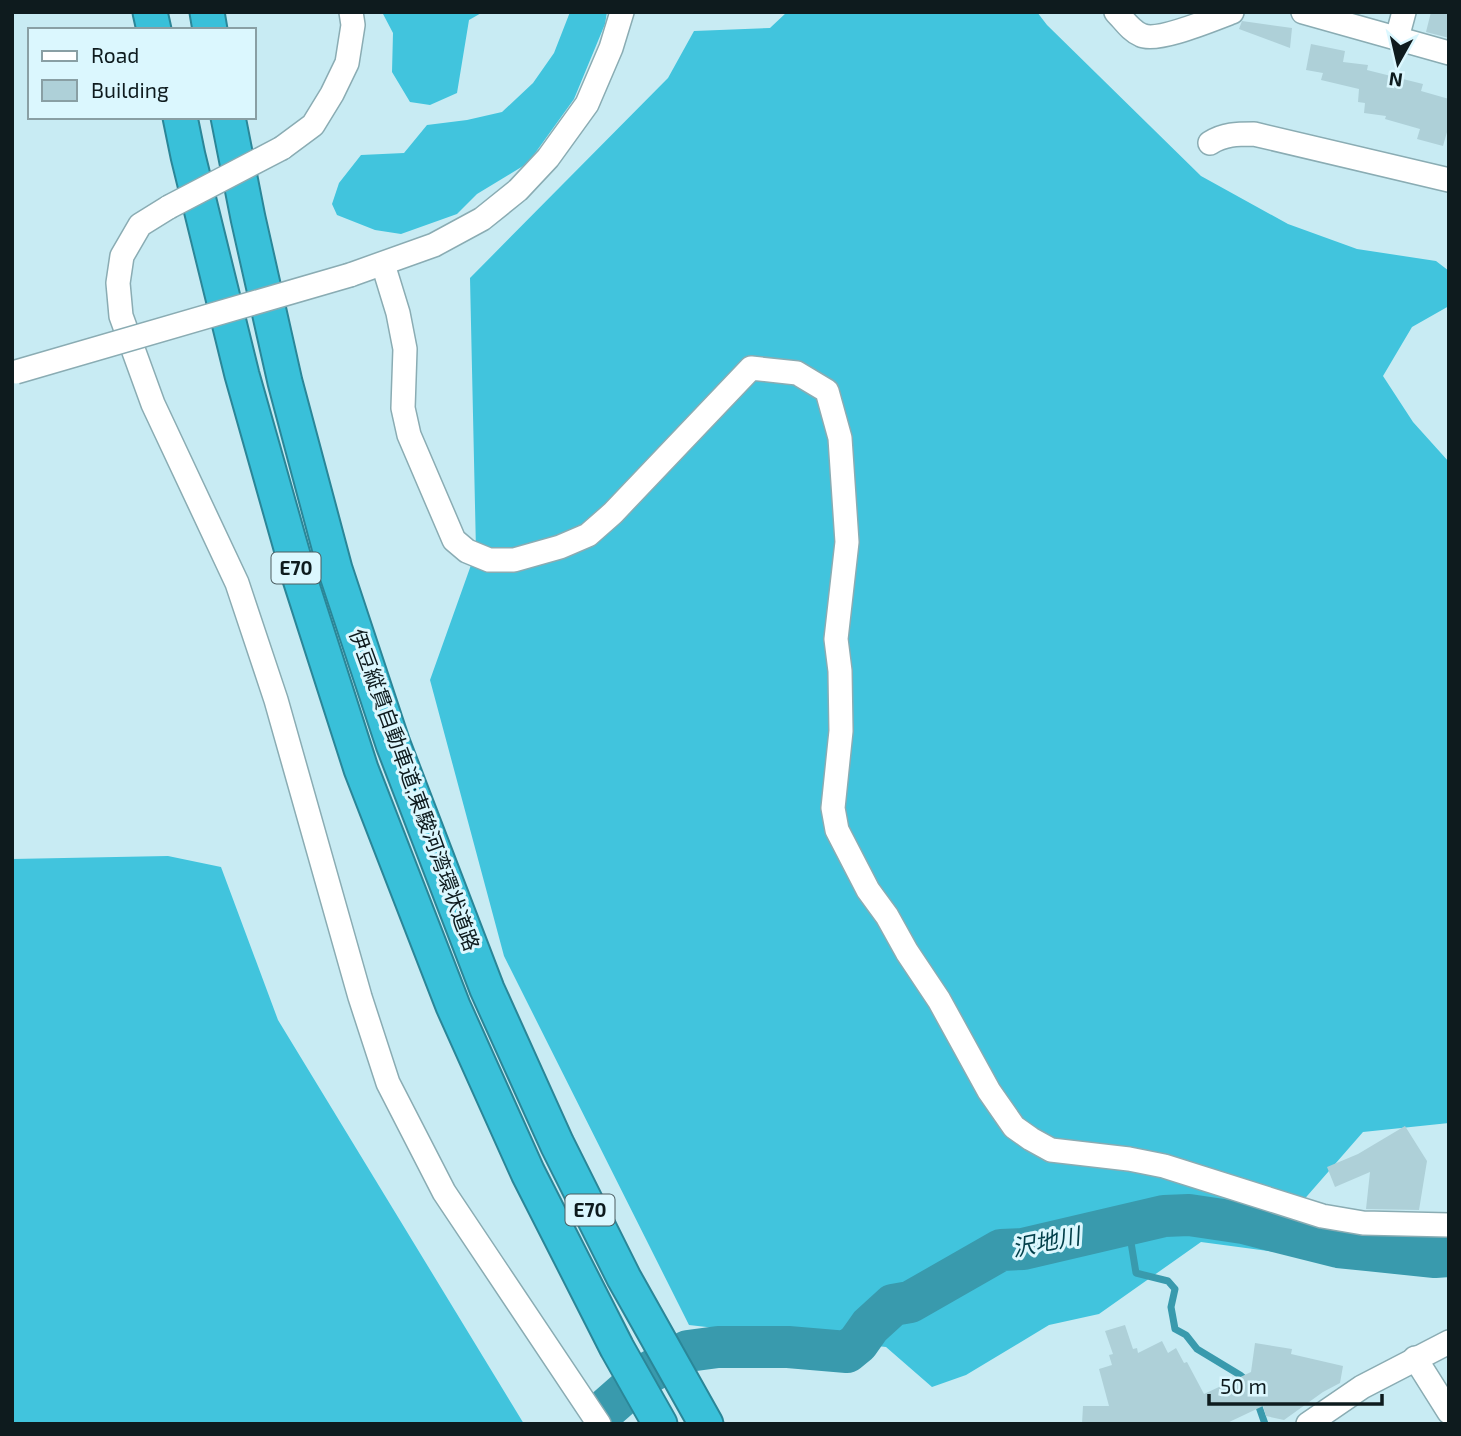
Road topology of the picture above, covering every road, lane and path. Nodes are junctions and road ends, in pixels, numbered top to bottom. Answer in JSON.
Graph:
{"nodes":[{"id":1,"x":352,"y":12,"type":"edge"},
{"id":2,"x":622,"y":12,"type":"edge"},
{"id":3,"x":1116,"y":12,"type":"edge"},
{"id":4,"x":1232,"y":12,"type":"edge"},
{"id":5,"x":1303,"y":12,"type":"edge"},
{"id":6,"x":1404,"y":12,"type":"edge"},
{"id":7,"x":1397,"y":38,"type":"junction"},
{"id":8,"x":1449,"y":53,"type":"edge"},
{"id":9,"x":179,"y":119,"type":"edge"},
{"id":10,"x":228,"y":119,"type":"edge"},
{"id":11,"x":1210,"y":143,"type":"dead end"},
{"id":12,"x":1449,"y":180,"type":"edge"},
{"id":13,"x":383,"y":264,"type":"junction"},
{"id":14,"x":14,"y":372,"type":"edge"},
{"id":15,"x":1449,"y":1225,"type":"edge"},
{"id":16,"x":1449,"y":1342,"type":"edge"},
{"id":17,"x":1415,"y":1359,"type":"junction"},
{"id":18,"x":1449,"y":1412,"type":"edge"},
{"id":19,"x":599,"y":1424,"type":"edge"},
{"id":20,"x":660,"y":1424,"type":"edge"},
{"id":21,"x":706,"y":1424,"type":"edge"},
{"id":22,"x":1308,"y":1424,"type":"edge"}],
"edges":[{"from":1,"to":19,"type":"street","bridge":true},
{"from":2,"to":13,"type":"street"},
{"from":3,"to":4,"type":"street"},
{"from":5,"to":7,"type":"street"},
{"from":6,"to":7,"type":"street"},
{"from":7,"to":8,"type":"street"},
{"from":9,"to":20,"type":"highway","name":"伊豆縦貫自動車道;東駿河湾環状道路","number":"E70"},
{"from":10,"to":21,"type":"highway","name":"伊豆縦貫自動車道;東駿河湾環状道路","number":"E70"},
{"from":11,"to":12,"type":"street"},
{"from":13,"to":14,"type":"street","bridge":true},
{"from":13,"to":15,"type":"street"},
{"from":16,"to":17,"type":"street"},
{"from":17,"to":18,"type":"street"},
{"from":17,"to":22,"type":"street"}]}
